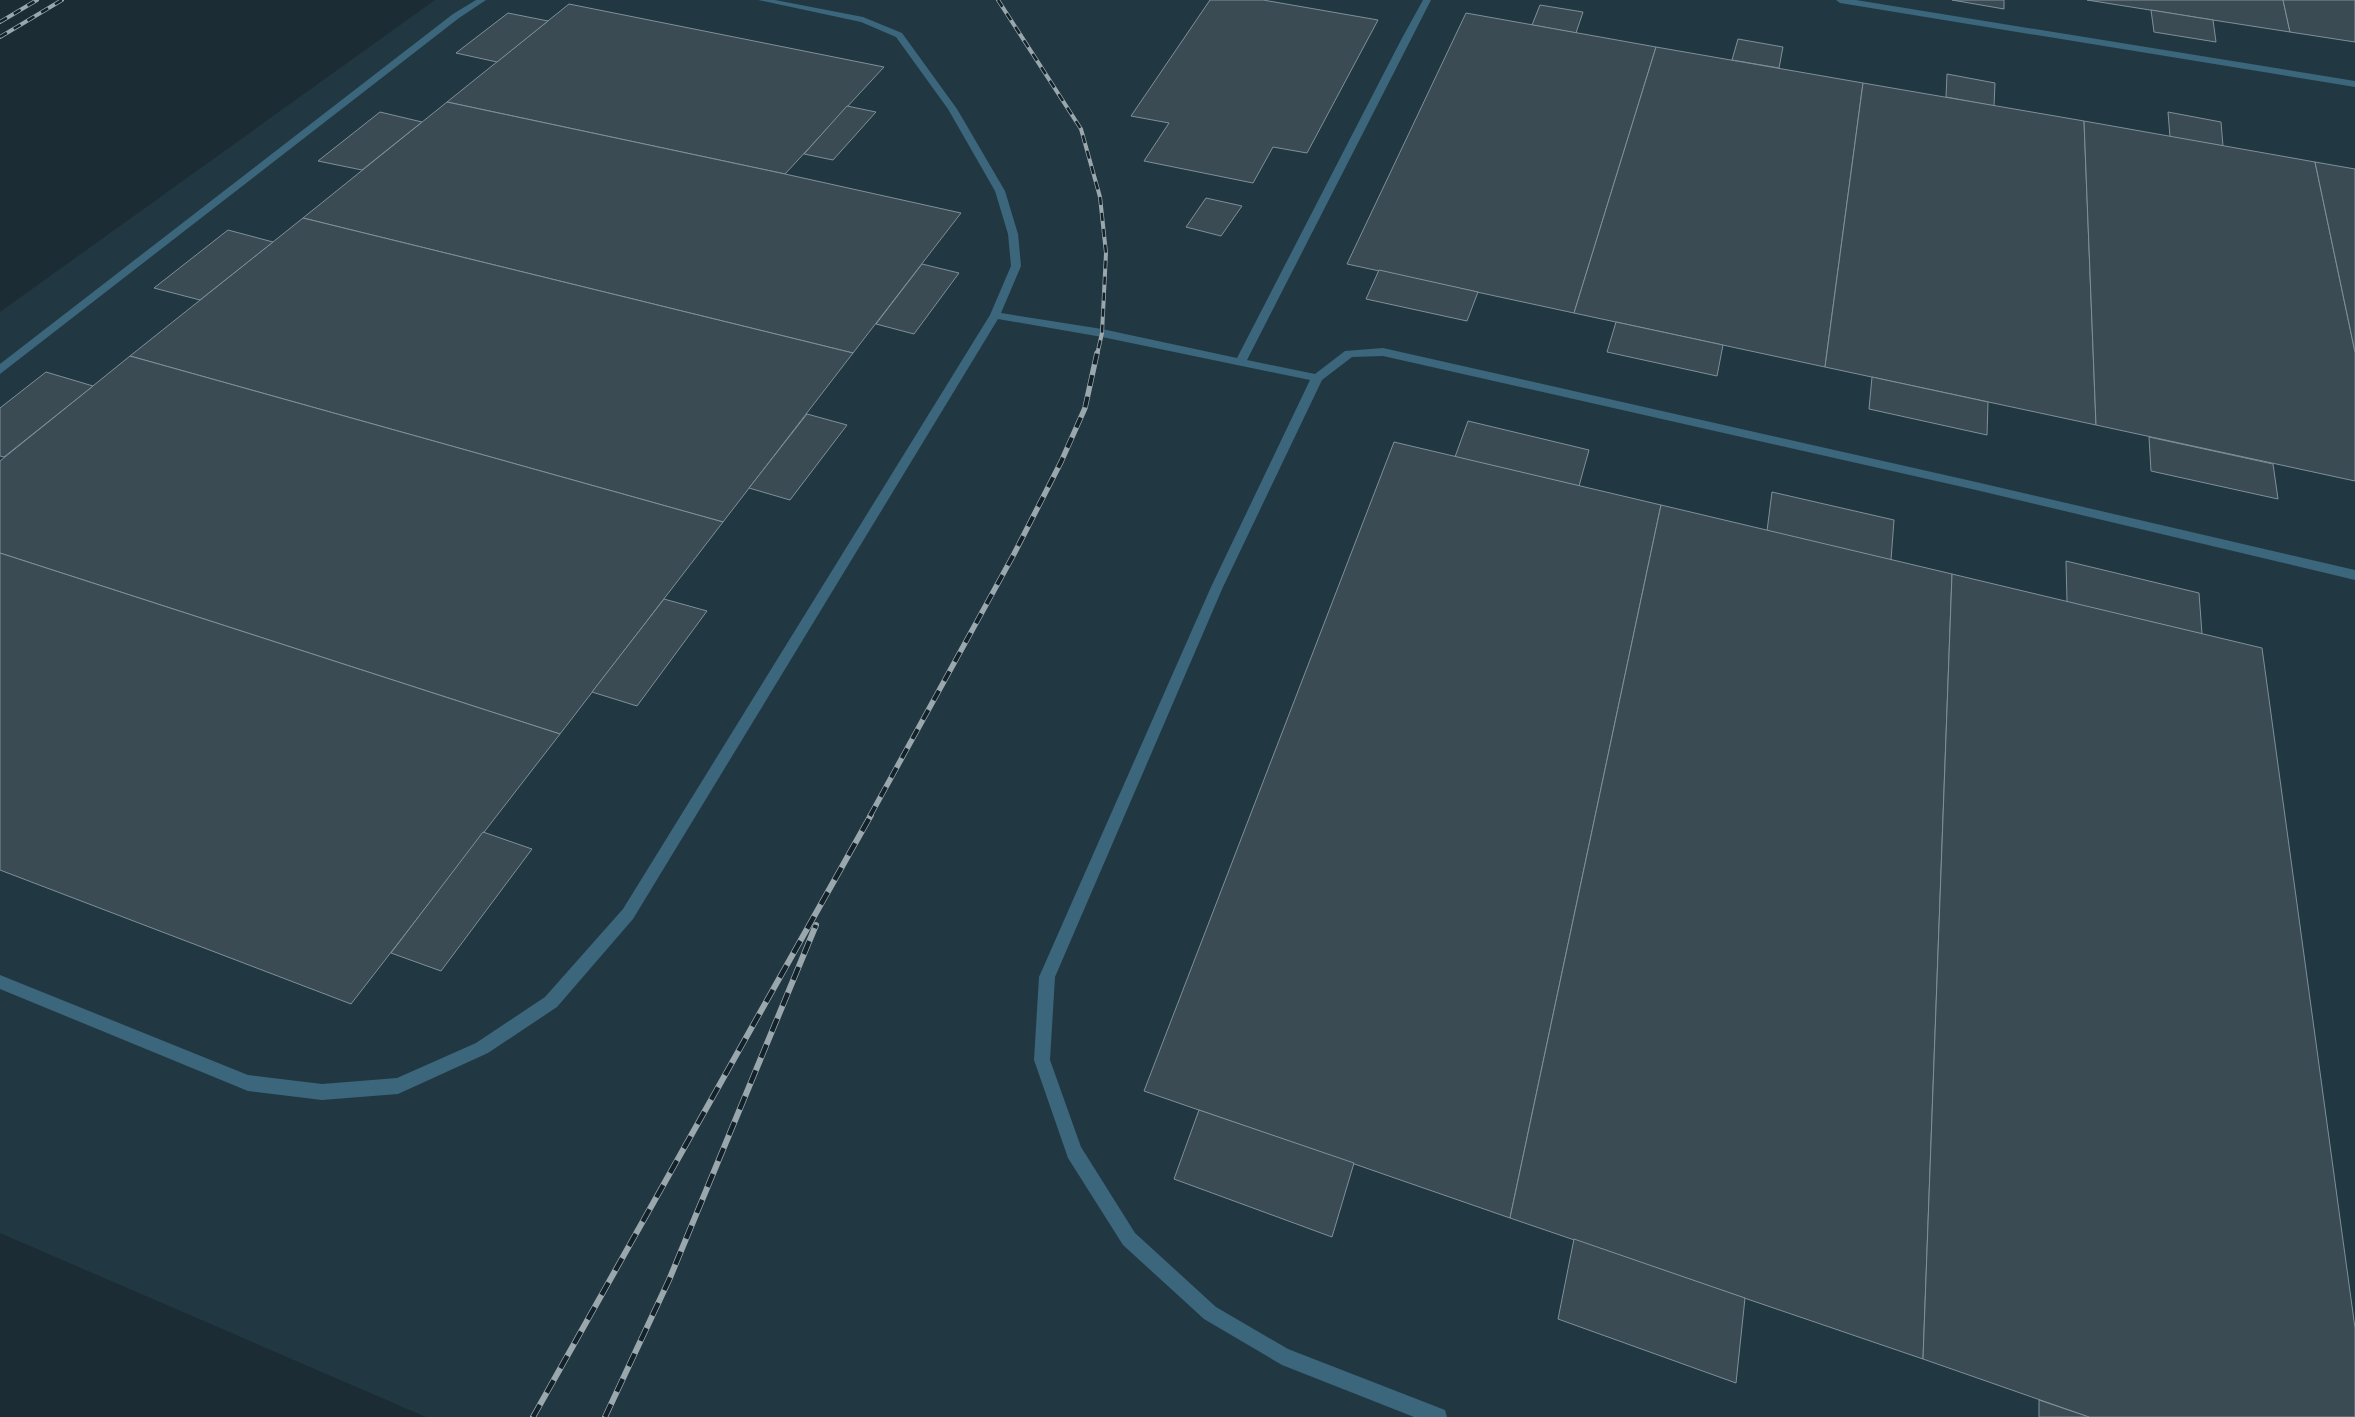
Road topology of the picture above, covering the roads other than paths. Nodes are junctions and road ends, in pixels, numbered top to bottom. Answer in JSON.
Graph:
{"nodes":[{"id":1,"x":482,"y":0,"type":"edge"},
{"id":2,"x":762,"y":0,"type":"edge"},
{"id":3,"x":1428,"y":0,"type":"edge"},
{"id":4,"x":1840,"y":0,"type":"edge"},
{"id":5,"x":2355,"y":84,"type":"edge"},
{"id":6,"x":994,"y":315,"type":"junction"},
{"id":7,"x":1240,"y":362,"type":"junction"},
{"id":8,"x":0,"y":370,"type":"edge"},
{"id":9,"x":1317,"y":378,"type":"junction"},
{"id":10,"x":2355,"y":575,"type":"edge"},
{"id":11,"x":0,"y":982,"type":"edge"},
{"id":12,"x":1438,"y":1417,"type":"edge"}],
"edges":[{"from":1,"to":8,"type":"lane"},
{"from":2,"to":6,"type":"lane"},
{"from":3,"to":7,"type":"lane"},
{"from":4,"to":5,"type":"lane"},
{"from":6,"to":7,"type":"lane"},
{"from":6,"to":11,"type":"lane"},
{"from":7,"to":9,"type":"lane"},
{"from":9,"to":10,"type":"lane"},
{"from":9,"to":12,"type":"lane"}]}
